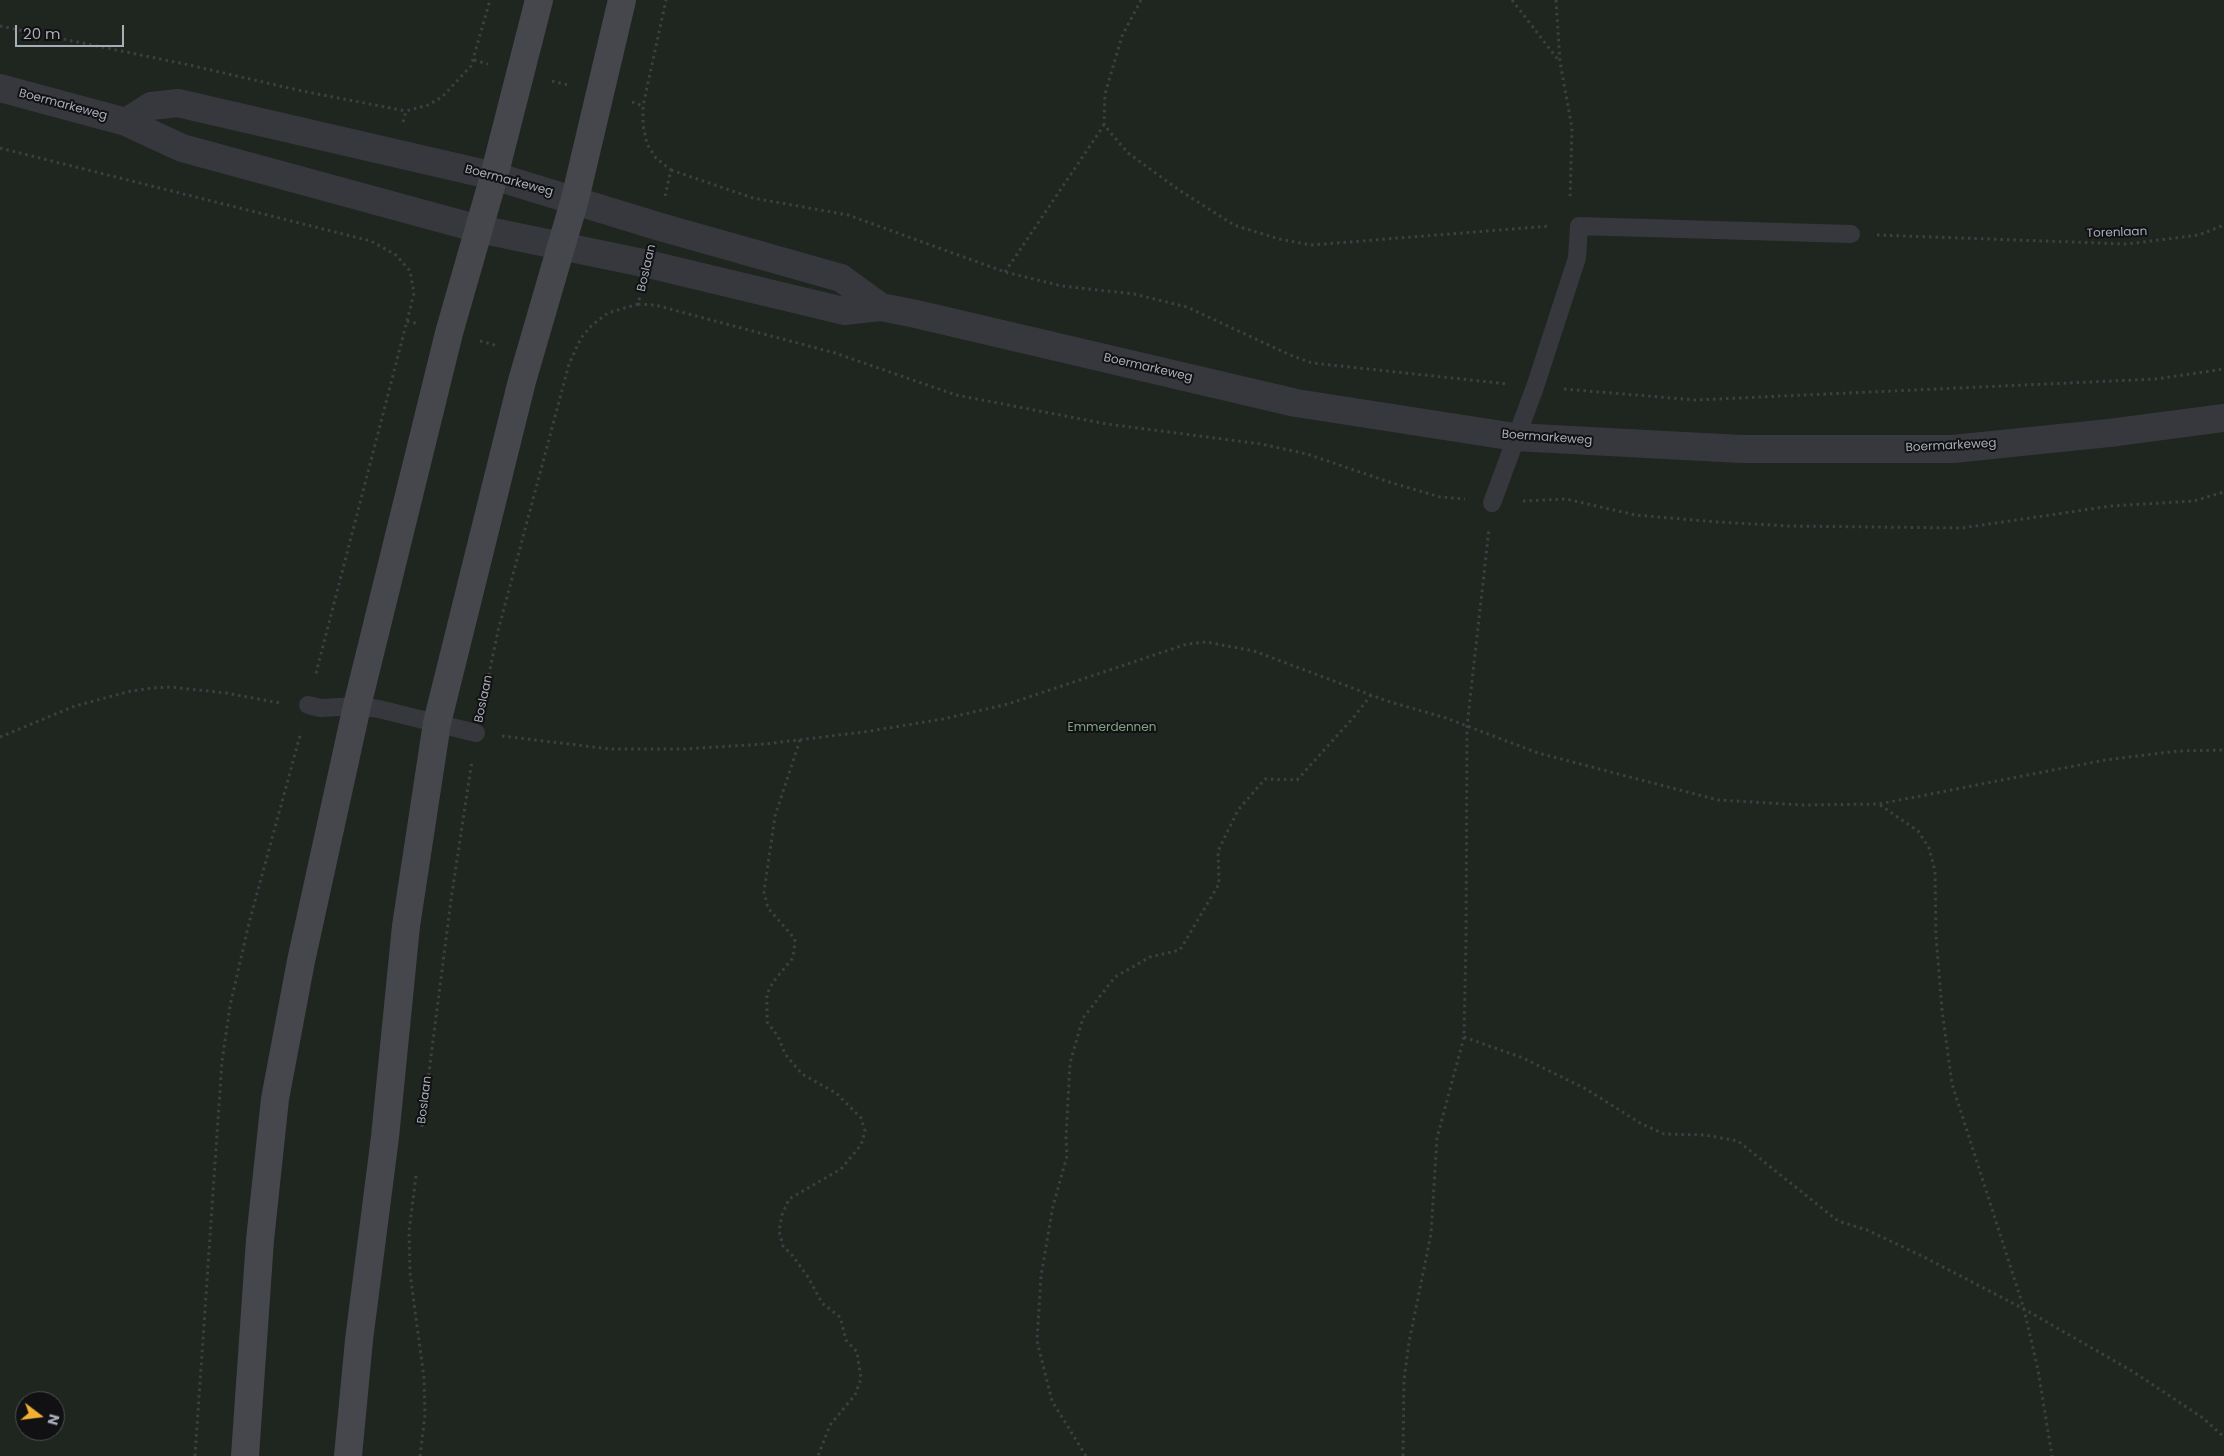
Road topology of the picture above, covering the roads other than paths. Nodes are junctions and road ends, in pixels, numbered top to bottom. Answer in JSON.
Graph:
{"nodes":[{"id":1,"x":539,"y":0,"type":"edge"},
{"id":2,"x":622,"y":0,"type":"edge"},
{"id":3,"x":0,"y":88,"type":"edge"},
{"id":4,"x":126,"y":122,"type":"junction"},
{"id":5,"x":494,"y":176,"type":"junction"},
{"id":6,"x":575,"y":200,"type":"junction"},
{"id":7,"x":479,"y":229,"type":"junction"},
{"id":8,"x":1851,"y":234,"type":"road end"},
{"id":9,"x":562,"y":247,"type":"junction"},
{"id":10,"x":881,"y":307,"type":"junction"},
{"id":11,"x":2224,"y":418,"type":"edge"},
{"id":12,"x":1515,"y":437,"type":"junction"},
{"id":13,"x":1492,"y":503,"type":"road end"},
{"id":14,"x":308,"y":705,"type":"road end"},
{"id":15,"x":357,"y":706,"type":"junction"},
{"id":16,"x":436,"y":723,"type":"junction"},
{"id":17,"x":476,"y":733,"type":"road end"},
{"id":18,"x":245,"y":1456,"type":"edge"},
{"id":19,"x":348,"y":1456,"type":"edge"}],
"edges":[{"from":1,"to":5,"type":"main road"},
{"from":2,"to":6,"type":"main road"},
{"from":3,"to":4,"type":"street","name":"Boermarkeweg"},
{"from":4,"to":5,"type":"street","name":"Boermarkeweg"},
{"from":4,"to":7,"type":"street","name":"Boermarkeweg"},
{"from":5,"to":6,"type":"street","name":"Boermarkeweg"},
{"from":5,"to":7,"type":"main road"},
{"from":6,"to":9,"type":"main road"},
{"from":6,"to":10,"type":"street","name":"Boermarkeweg"},
{"from":7,"to":9,"type":"street","name":"Boermarkeweg"},
{"from":7,"to":15,"type":"main road"},
{"from":8,"to":12,"type":"lane"},
{"from":9,"to":10,"type":"street","name":"Boermarkeweg"},
{"from":9,"to":16,"type":"main road"},
{"from":10,"to":12,"type":"street","name":"Boermarkeweg"},
{"from":11,"to":12,"type":"street","name":"Boermarkeweg"},
{"from":12,"to":13,"type":"lane"},
{"from":14,"to":15,"type":"lane"},
{"from":15,"to":16,"type":"lane"},
{"from":15,"to":18,"type":"main road"},
{"from":16,"to":17,"type":"lane"},
{"from":16,"to":19,"type":"main road"}]}
